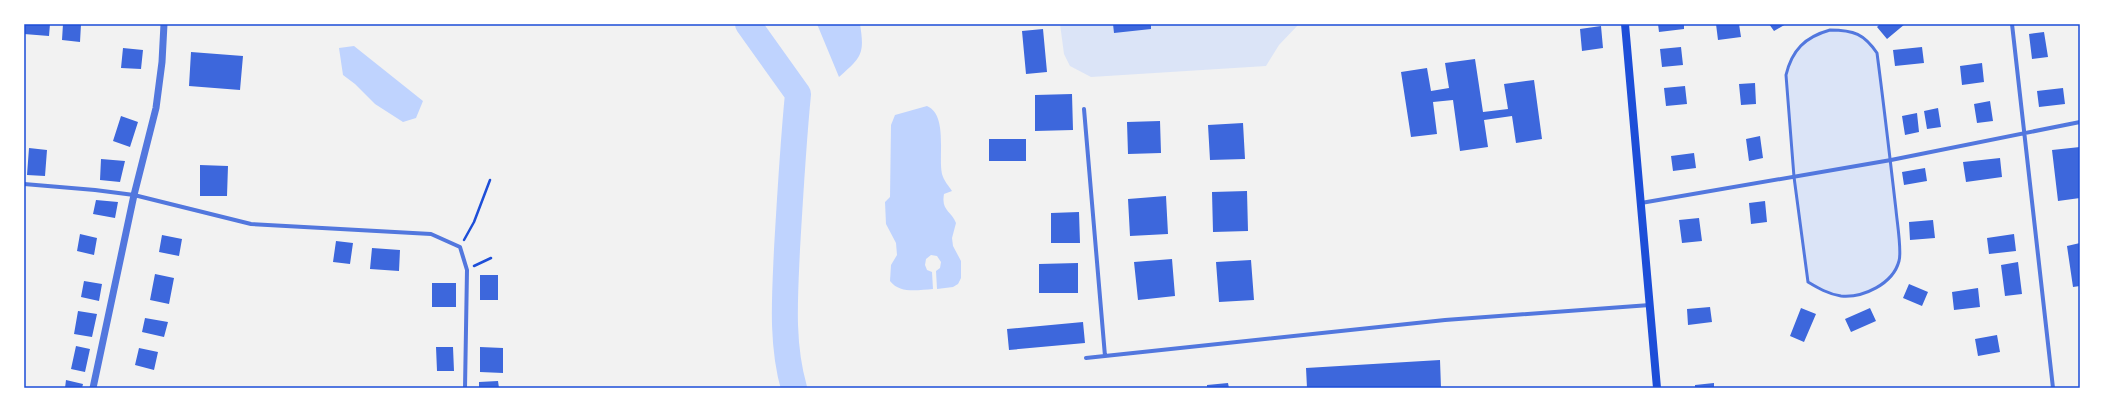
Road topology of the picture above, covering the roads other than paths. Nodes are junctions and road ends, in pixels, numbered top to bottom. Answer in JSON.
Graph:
{"nodes":[{"id":1,"x":164,"y":24,"type":"edge"},
{"id":2,"x":1625,"y":24,"type":"edge"},
{"id":3,"x":2012,"y":24,"type":"edge"},
{"id":4,"x":1084,"y":109,"type":"dead end"},
{"id":5,"x":2080,"y":122,"type":"edge"},
{"id":6,"x":2025,"y":133,"type":"junction"},
{"id":7,"x":1891,"y":160,"type":"junction"},
{"id":8,"x":1794,"y":176,"type":"junction"},
{"id":9,"x":24,"y":184,"type":"edge"},
{"id":10,"x":134,"y":195,"type":"junction"},
{"id":11,"x":1641,"y":203,"type":"junction"},
{"id":12,"x":1650,"y":305,"type":"junction"},
{"id":13,"x":1106,"y":356,"type":"junction"},
{"id":14,"x":1086,"y":358,"type":"dead end"},
{"id":15,"x":93,"y":388,"type":"edge"},
{"id":16,"x":465,"y":388,"type":"edge"},
{"id":17,"x":1657,"y":388,"type":"edge"},
{"id":18,"x":2053,"y":388,"type":"edge"}],
"edges":[{"from":1,"to":10,"type":"street"},
{"from":2,"to":11,"type":"main road"},
{"from":3,"to":6,"type":"street"},
{"from":4,"to":13,"type":"street"},
{"from":5,"to":6,"type":"street"},
{"from":6,"to":7,"type":"street"},
{"from":6,"to":18,"type":"street"},
{"from":7,"to":8,"type":"street"},
{"from":7,"to":8,"type":"lane"},
{"from":7,"to":8,"type":"lane"},
{"from":8,"to":11,"type":"street"},
{"from":9,"to":10,"type":"street"},
{"from":10,"to":15,"type":"street"},
{"from":10,"to":16,"type":"street"},
{"from":11,"to":12,"type":"main road"},
{"from":12,"to":13,"type":"street"},
{"from":12,"to":17,"type":"main road"},
{"from":13,"to":14,"type":"street"}]}
